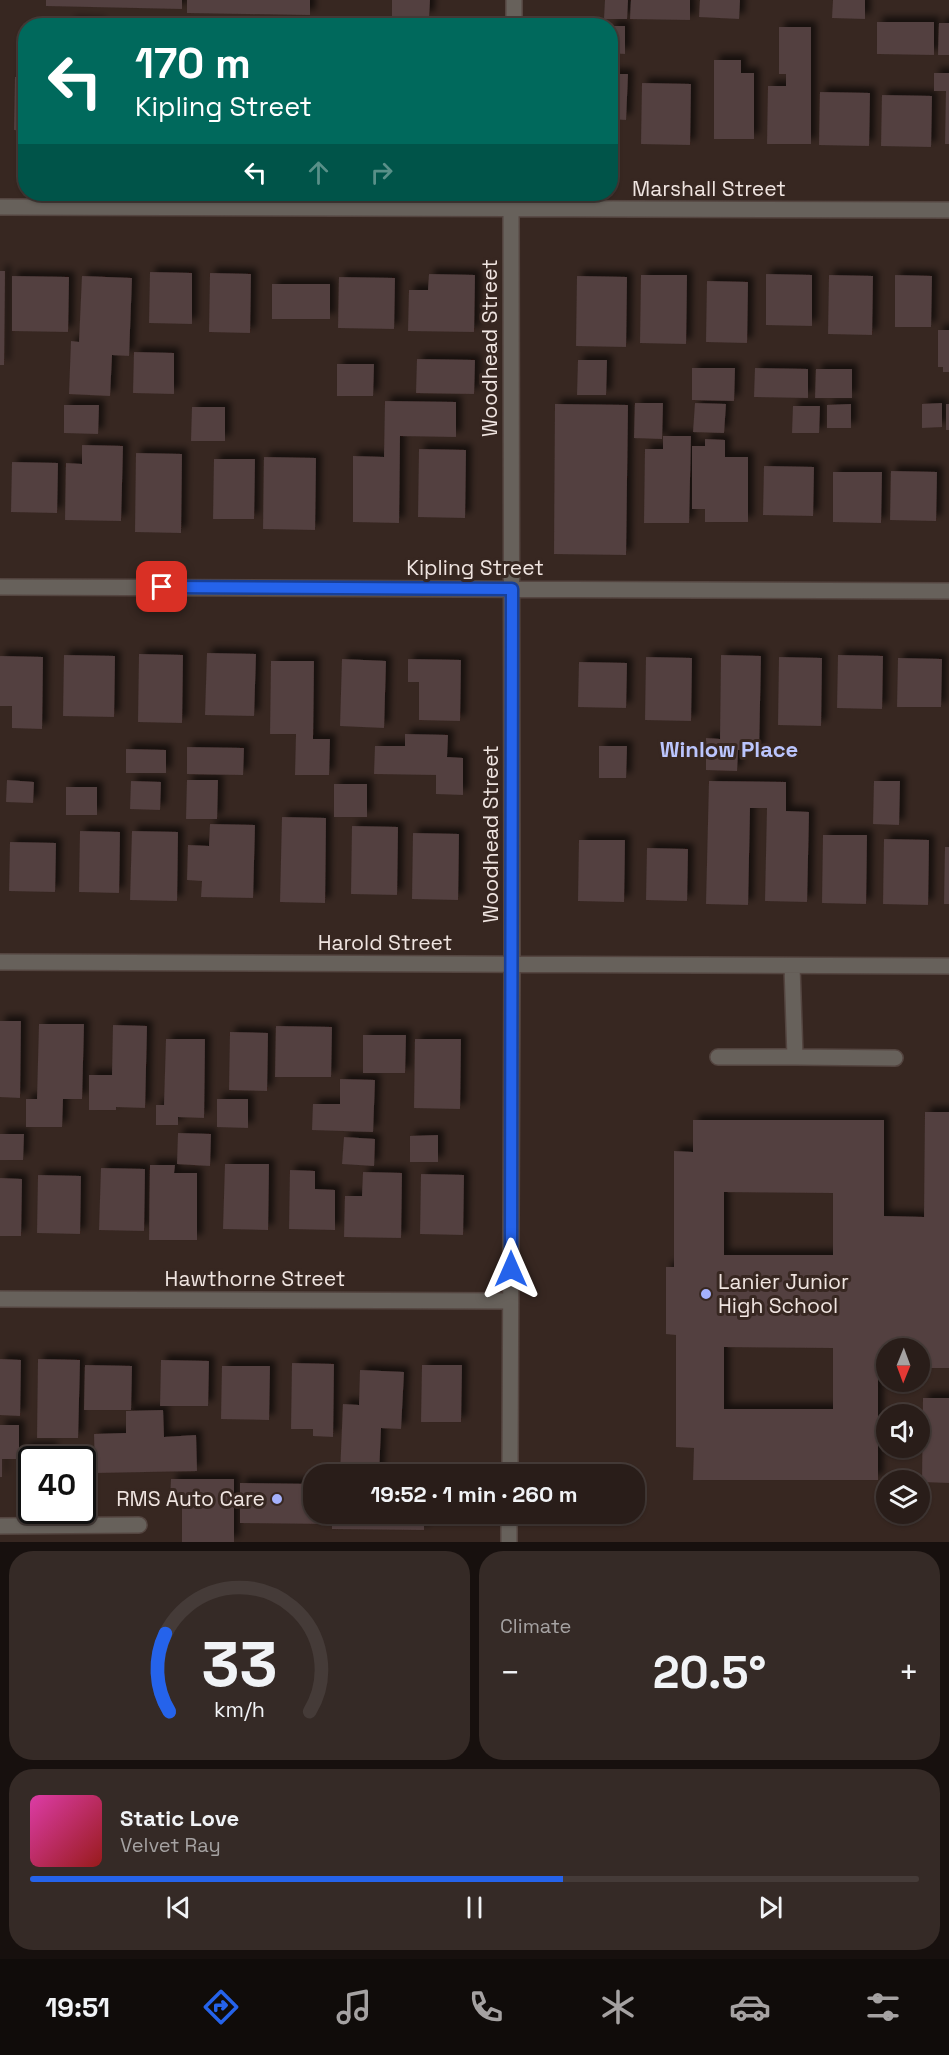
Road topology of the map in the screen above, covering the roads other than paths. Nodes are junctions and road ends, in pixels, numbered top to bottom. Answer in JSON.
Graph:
{"nodes":[{"id":1,"x":514,"y":0,"type":"edge"},
{"id":2,"x":514,"y":18,"type":"edge"},
{"id":3,"x":511,"y":201,"type":"edge"},
{"id":4,"x":0,"y":207,"type":"edge"},
{"id":5,"x":949,"y":210,"type":"edge"},
{"id":6,"x":0,"y":587,"type":"edge"},
{"id":7,"x":512,"y":589,"type":"junction"},
{"id":8,"x":949,"y":591,"type":"edge"},
{"id":9,"x":0,"y":962,"type":"edge"},
{"id":10,"x":512,"y":965,"type":"junction"},
{"id":11,"x":792,"y":966,"type":"junction"},
{"id":12,"x":949,"y":966,"type":"edge"},
{"id":13,"x":718,"y":1057,"type":"dead end"},
{"id":14,"x":795,"y":1057,"type":"junction"},
{"id":15,"x":895,"y":1058,"type":"dead end"},
{"id":16,"x":0,"y":1299,"type":"edge"},
{"id":17,"x":510,"y":1301,"type":"junction"},
{"id":18,"x":510,"y":1464,"type":"edge"},
{"id":19,"x":509,"y":1524,"type":"edge"},
{"id":20,"x":139,"y":1525,"type":"dead end"},
{"id":21,"x":0,"y":1526,"type":"edge"},
{"id":22,"x":510,"y":1542,"type":"edge"}],
"edges":[{"from":1,"to":2,"type":"street"},
{"from":3,"to":4,"type":"street","name":"Marshall Street"},
{"from":3,"to":5,"type":"street","name":"Marshall Street"},
{"from":3,"to":7,"type":"street","name":"Woodhead Street"},
{"from":6,"to":7,"type":"street","name":"Kipling Street"},
{"from":7,"to":8,"type":"street","name":"Kipling Street"},
{"from":7,"to":10,"type":"street","name":"Woodhead Street"},
{"from":9,"to":10,"type":"street","name":"Harold Street"},
{"from":10,"to":11,"type":"street","name":"Harold Street"},
{"from":10,"to":17,"type":"street","name":"Woodhead Street"},
{"from":11,"to":12,"type":"street","name":"Harold Street"},
{"from":11,"to":14,"type":"street"},
{"from":13,"to":14,"type":"street"},
{"from":14,"to":15,"type":"street"},
{"from":16,"to":17,"type":"street","name":"Hawthorne Street"},
{"from":17,"to":18,"type":"street","name":"Woodhead Street"},
{"from":19,"to":22,"type":"street"},
{"from":20,"to":21,"type":"street"}]}
